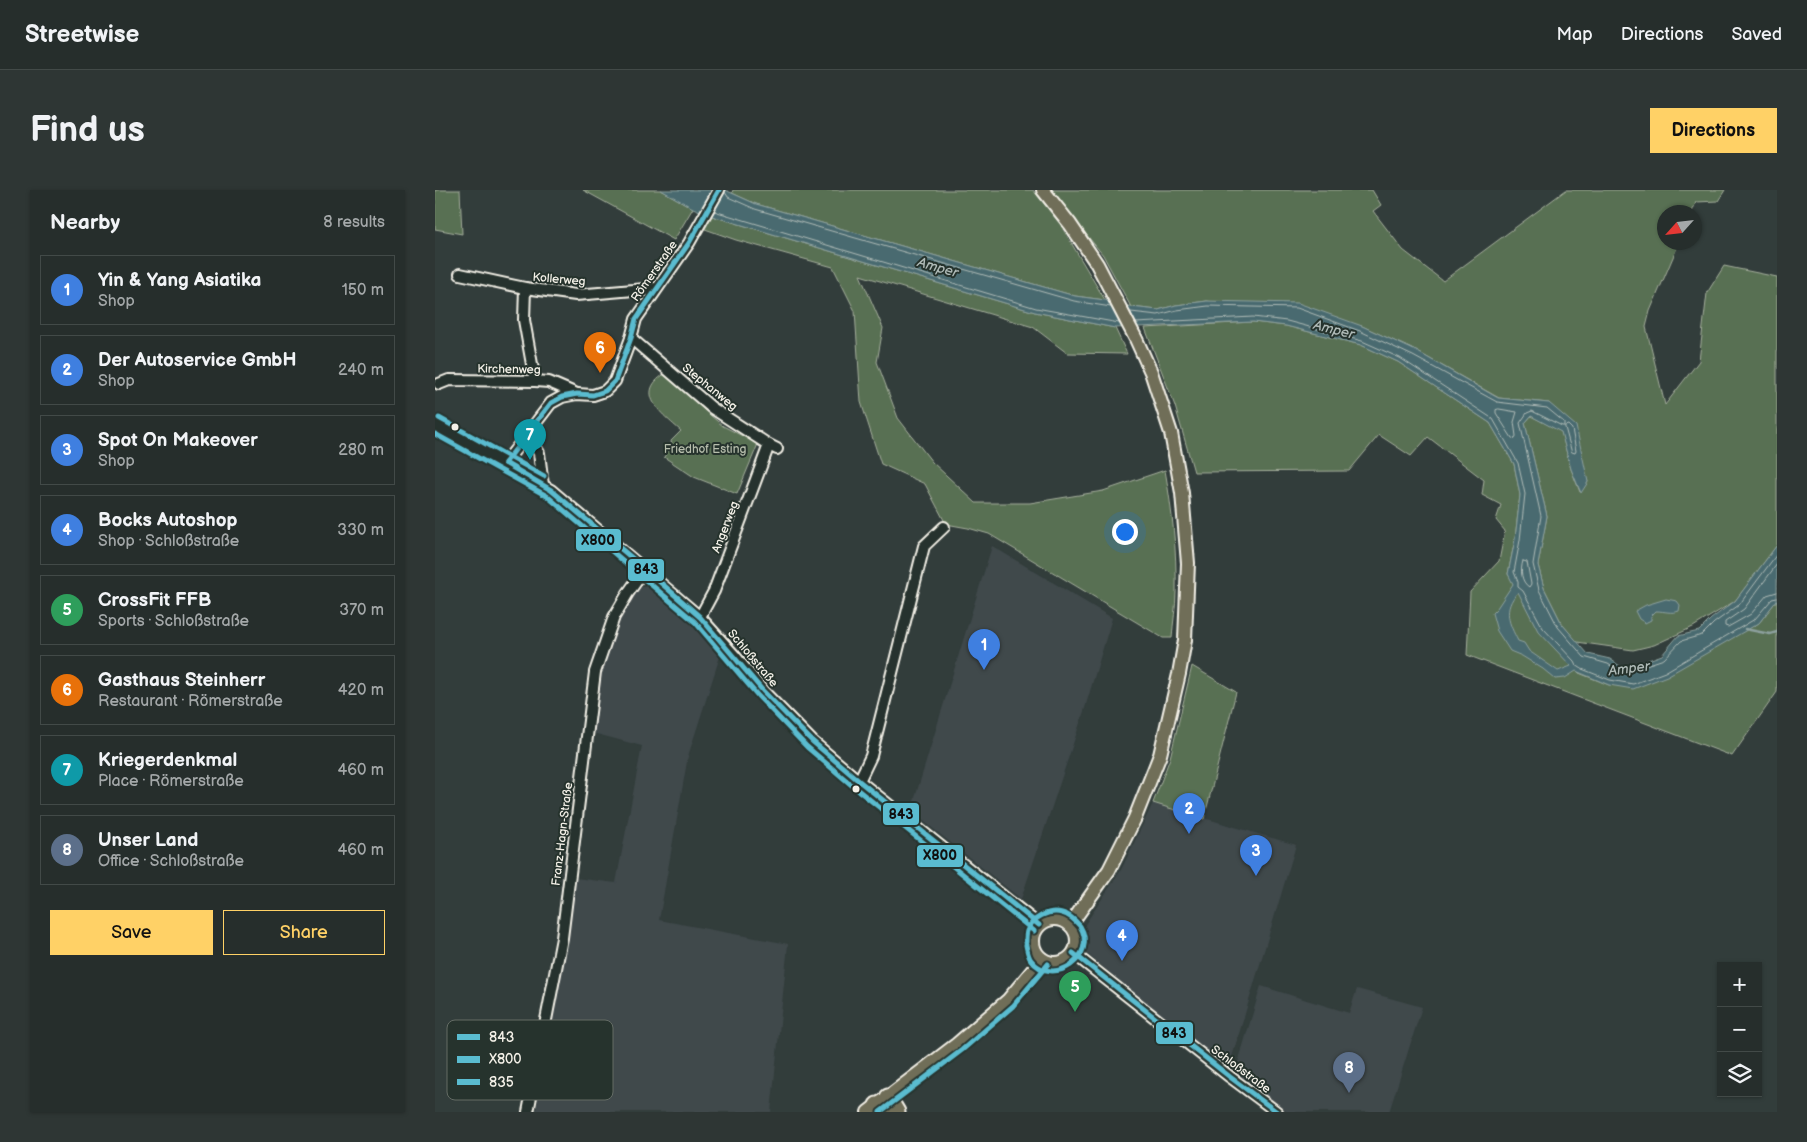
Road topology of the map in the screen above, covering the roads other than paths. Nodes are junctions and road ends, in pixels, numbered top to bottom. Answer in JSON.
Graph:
{"nodes":[{"id":1,"x":719,"y":190,"type":"edge"},
{"id":2,"x":1043,"y":190,"type":"edge"},
{"id":3,"x":460,"y":274,"type":"dead end"},
{"id":4,"x":525,"y":288,"type":"junction"},
{"id":5,"x":657,"y":288,"type":"junction"},
{"id":6,"x":631,"y":338,"type":"junction"},
{"id":7,"x":535,"y":381,"type":"junction"},
{"id":8,"x":439,"y":384,"type":"dead end"},
{"id":9,"x":577,"y":394,"type":"junction"},
{"id":10,"x":435,"y":425,"type":"edge"},
{"id":11,"x":528,"y":433,"type":"junction"},
{"id":12,"x":773,"y":447,"type":"joint"},
{"id":13,"x":505,"y":463,"type":"junction"},
{"id":14,"x":543,"y":486,"type":"junction"},
{"id":15,"x":944,"y":527,"type":"dead end"},
{"id":16,"x":645,"y":569,"type":"junction"},
{"id":17,"x":700,"y":617,"type":"junction"},
{"id":18,"x":859,"y":781,"type":"junction"},
{"id":19,"x":1039,"y":925,"type":"junction"},
{"id":20,"x":1070,"y":925,"type":"junction"},
{"id":21,"x":1073,"y":953,"type":"junction"},
{"id":22,"x":1042,"y":959,"type":"junction"},
{"id":23,"x":546,"y":1020,"type":"edge"},
{"id":24,"x":879,"y":1107,"type":"edge"},
{"id":25,"x":897,"y":1112,"type":"edge"},
{"id":26,"x":1277,"y":1112,"type":"edge"}],
"edges":[{"from":1,"to":5,"type":"street","name":"Römerstraße"},
{"from":2,"to":20,"type":"main road"},
{"from":3,"to":4,"type":"street","name":"Kollerweg"},
{"from":4,"to":5,"type":"street","name":"Kollerweg"},
{"from":4,"to":7,"type":"street"},
{"from":5,"to":6,"type":"street","name":"Römerstraße"},
{"from":6,"to":9,"type":"street","name":"Römerstraße"},
{"from":6,"to":12,"type":"street","name":"Stephanweg"},
{"from":7,"to":8,"type":"street","name":"Kirchenweg"},
{"from":7,"to":9,"type":"street","name":"Kirchenweg"},
{"from":9,"to":11,"type":"street","name":"Römerstraße"},
{"from":10,"to":13,"type":"street","name":"Schloßstraße"},
{"from":11,"to":13,"type":"street","name":"Römerstraße"},
{"from":11,"to":14,"type":"street"},
{"from":12,"to":17,"type":"street","name":"Angerweg"},
{"from":13,"to":14,"type":"street","name":"Schloßstraße"},
{"from":14,"to":16,"type":"street","name":"Schloßstraße"},
{"from":15,"to":18,"type":"street"},
{"from":16,"to":17,"type":"street","name":"Schloßstraße"},
{"from":16,"to":23,"type":"street","name":"Franz-Hagn-Straße"},
{"from":17,"to":18,"type":"street","name":"Schloßstraße"},
{"from":18,"to":19,"type":"street","name":"Schloßstraße"},
{"from":19,"to":20,"type":"main road"},
{"from":19,"to":22,"type":"main road"},
{"from":20,"to":21,"type":"main road"},
{"from":21,"to":22,"type":"main road"},
{"from":21,"to":26,"type":"street","name":"Schloßstraße"},
{"from":22,"to":24,"type":"main road"},
{"from":24,"to":25,"type":"highway"}]}
